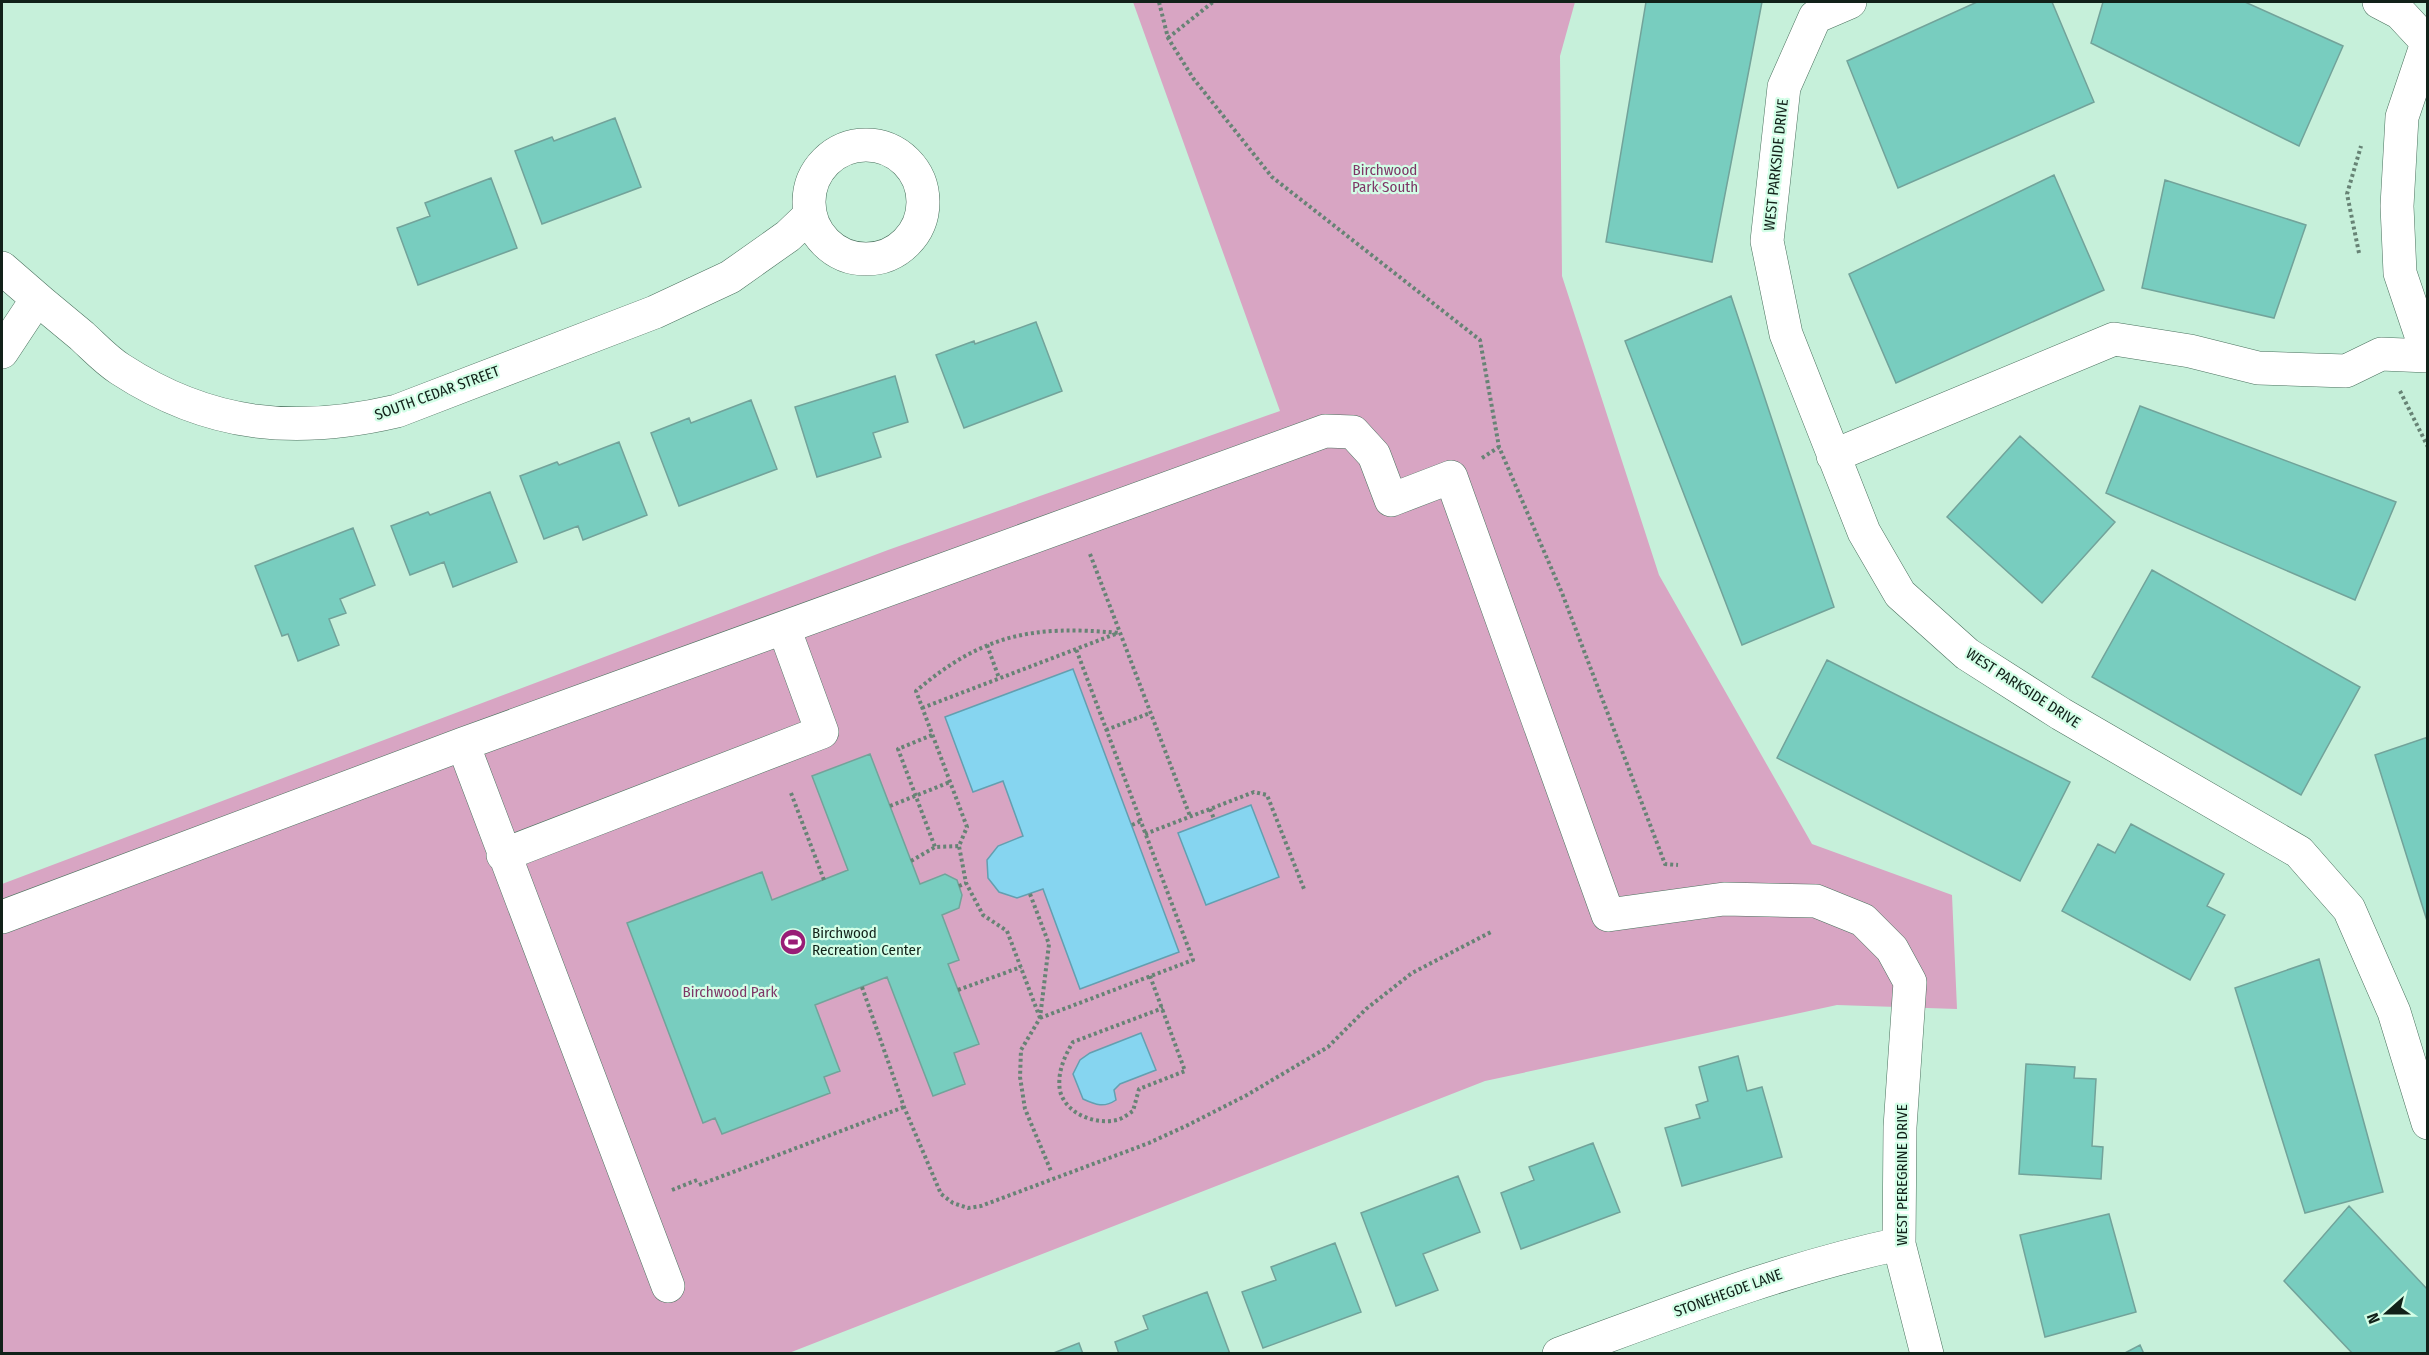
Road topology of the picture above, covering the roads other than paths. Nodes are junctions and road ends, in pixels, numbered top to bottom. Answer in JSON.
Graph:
{"nodes":[{"id":1,"x":1850,"y":2,"type":"edge"},
{"id":2,"x":2379,"y":2,"type":"edge"},
{"id":3,"x":2427,"y":40,"type":"edge"},
{"id":4,"x":810,"y":215,"type":"dead end"},
{"id":5,"x":2,"y":268,"type":"edge"},
{"id":6,"x":37,"y":299,"type":"junction"},
{"id":7,"x":2,"y":352,"type":"edge"},
{"id":8,"x":2427,"y":356,"type":"edge"},
{"id":9,"x":1833,"y":456,"type":"junction"},
{"id":10,"x":784,"y":627,"type":"junction"},
{"id":11,"x":463,"y":744,"type":"junction"},
{"id":12,"x":503,"y":855,"type":"junction"},
{"id":13,"x":2,"y":917,"type":"edge"},
{"id":14,"x":2427,"y":1123,"type":"edge"},
{"id":15,"x":1899,"y":1244,"type":"junction"},
{"id":16,"x":668,"y":1286,"type":"dead end"},
{"id":17,"x":1559,"y":1353,"type":"edge"},
{"id":18,"x":1927,"y":1353,"type":"edge"}],
"edges":[{"from":1,"to":9,"type":"street","name":"WEST PARKSIDE DRIVE"},
{"from":2,"to":3,"type":"street"},
{"from":3,"to":8,"type":"street"},
{"from":4,"to":6,"type":"street","name":"SOUTH CEDAR STREET"},
{"from":5,"to":6,"type":"street","name":"SOUTH CEDAR STREET"},
{"from":6,"to":7,"type":"street"},
{"from":8,"to":9,"type":"street"},
{"from":9,"to":14,"type":"street","name":"WEST PARKSIDE DRIVE"},
{"from":10,"to":11,"type":"street"},
{"from":10,"to":12,"type":"street"},
{"from":10,"to":15,"type":"street","name":"WEST PEREGRINE DRIVE"},
{"from":11,"to":12,"type":"street"},
{"from":11,"to":13,"type":"street"},
{"from":12,"to":16,"type":"street"},
{"from":15,"to":17,"type":"street","name":"STONEHEGDE LANE"},
{"from":15,"to":18,"type":"street","name":"WEST PEREGRINE DRIVE"}]}
